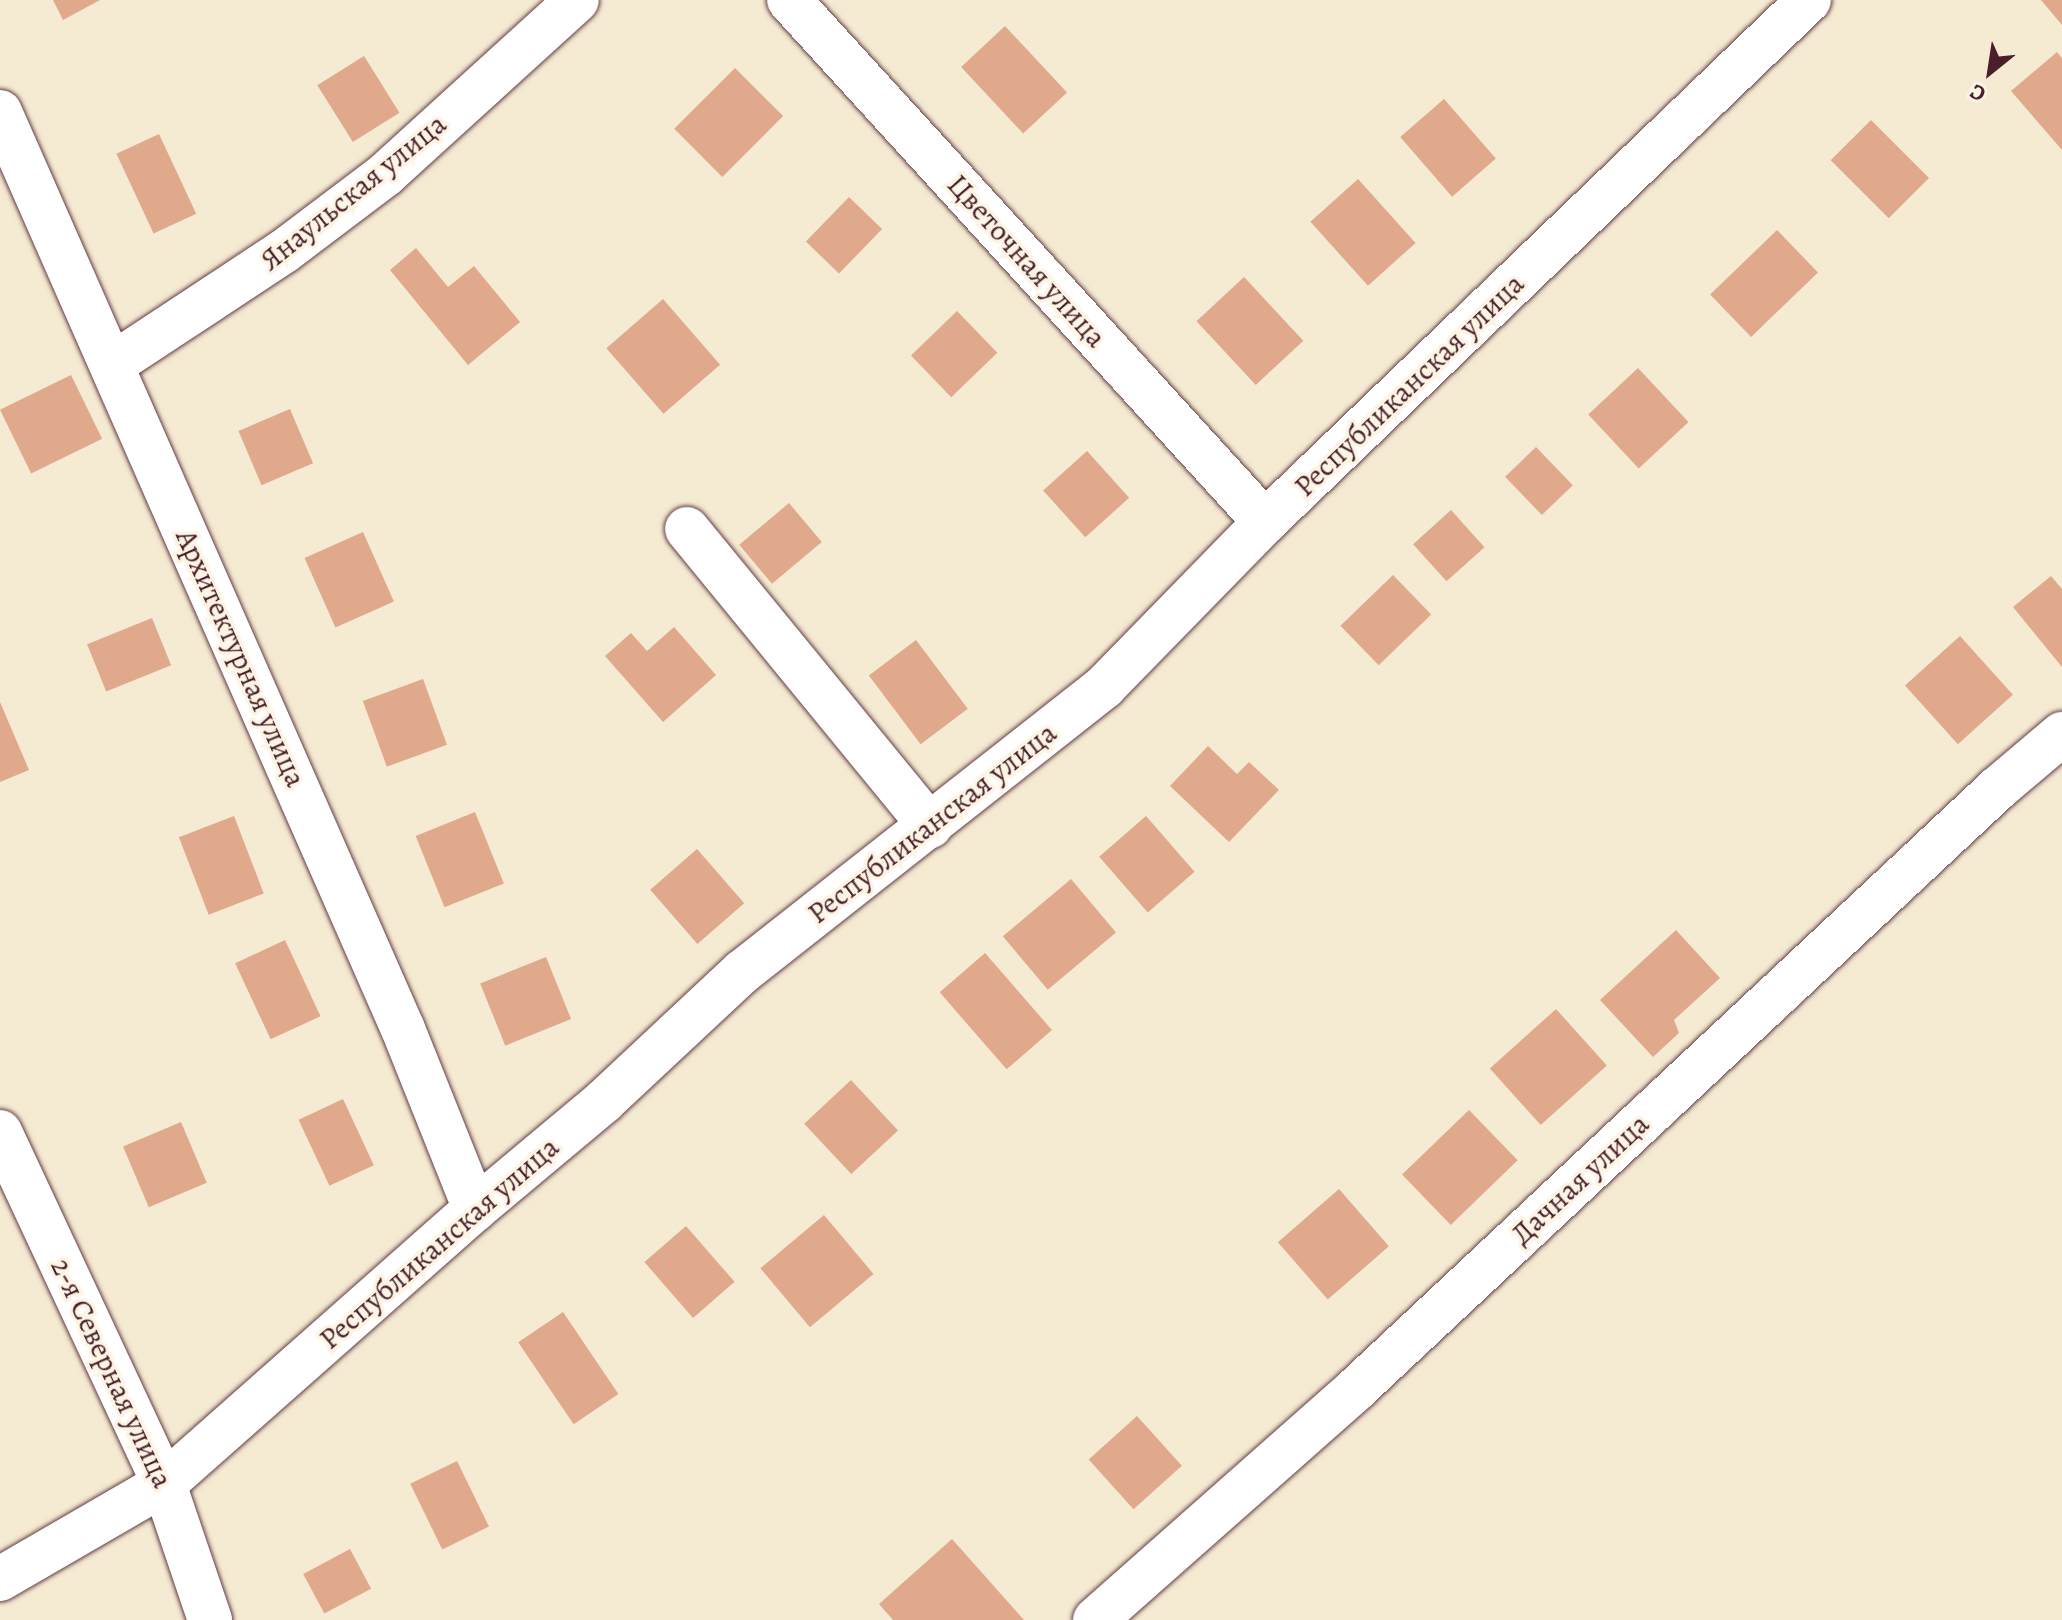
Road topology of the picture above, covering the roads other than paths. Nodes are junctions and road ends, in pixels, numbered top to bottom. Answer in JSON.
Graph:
{"nodes":[{"id":1,"x":577,"y":0,"type":"edge"},
{"id":2,"x":789,"y":0,"type":"edge"},
{"id":3,"x":1809,"y":0,"type":"edge"},
{"id":4,"x":0,"y":112,"type":"edge"},
{"id":5,"x":113,"y":364,"type":"junction"},
{"id":6,"x":1265,"y":522,"type":"junction"},
{"id":7,"x":687,"y":529,"type":"dead end"},
{"id":8,"x":2062,"y":734,"type":"edge"},
{"id":9,"x":930,"y":826,"type":"junction"},
{"id":10,"x":0,"y":1132,"type":"edge"},
{"id":11,"x":475,"y":1209,"type":"junction"},
{"id":12,"x":164,"y":1484,"type":"junction"},
{"id":13,"x":0,"y":1579,"type":"edge"},
{"id":14,"x":210,"y":1620,"type":"edge"},
{"id":15,"x":1095,"y":1620,"type":"edge"}],
"edges":[{"from":1,"to":5,"type":"street","name":"Янаульская улица"},
{"from":2,"to":6,"type":"street","name":"Цветочная улица"},
{"from":3,"to":6,"type":"street","name":"Республиканская улица"},
{"from":4,"to":5,"type":"street","name":"Архитектурная улица"},
{"from":5,"to":11,"type":"street","name":"Архитектурная улица"},
{"from":6,"to":9,"type":"street","name":"Республиканская улица"},
{"from":7,"to":9,"type":"street"},
{"from":8,"to":15,"type":"street","name":"Дачная улица"},
{"from":9,"to":11,"type":"street","name":"Республиканская улица"},
{"from":10,"to":12,"type":"street","name":"2-я Северная улица"},
{"from":11,"to":12,"type":"street","name":"Республиканская улица"},
{"from":12,"to":13,"type":"street","name":"Республиканская улица"},
{"from":12,"to":14,"type":"street","name":"2-я Северная улица"}]}
